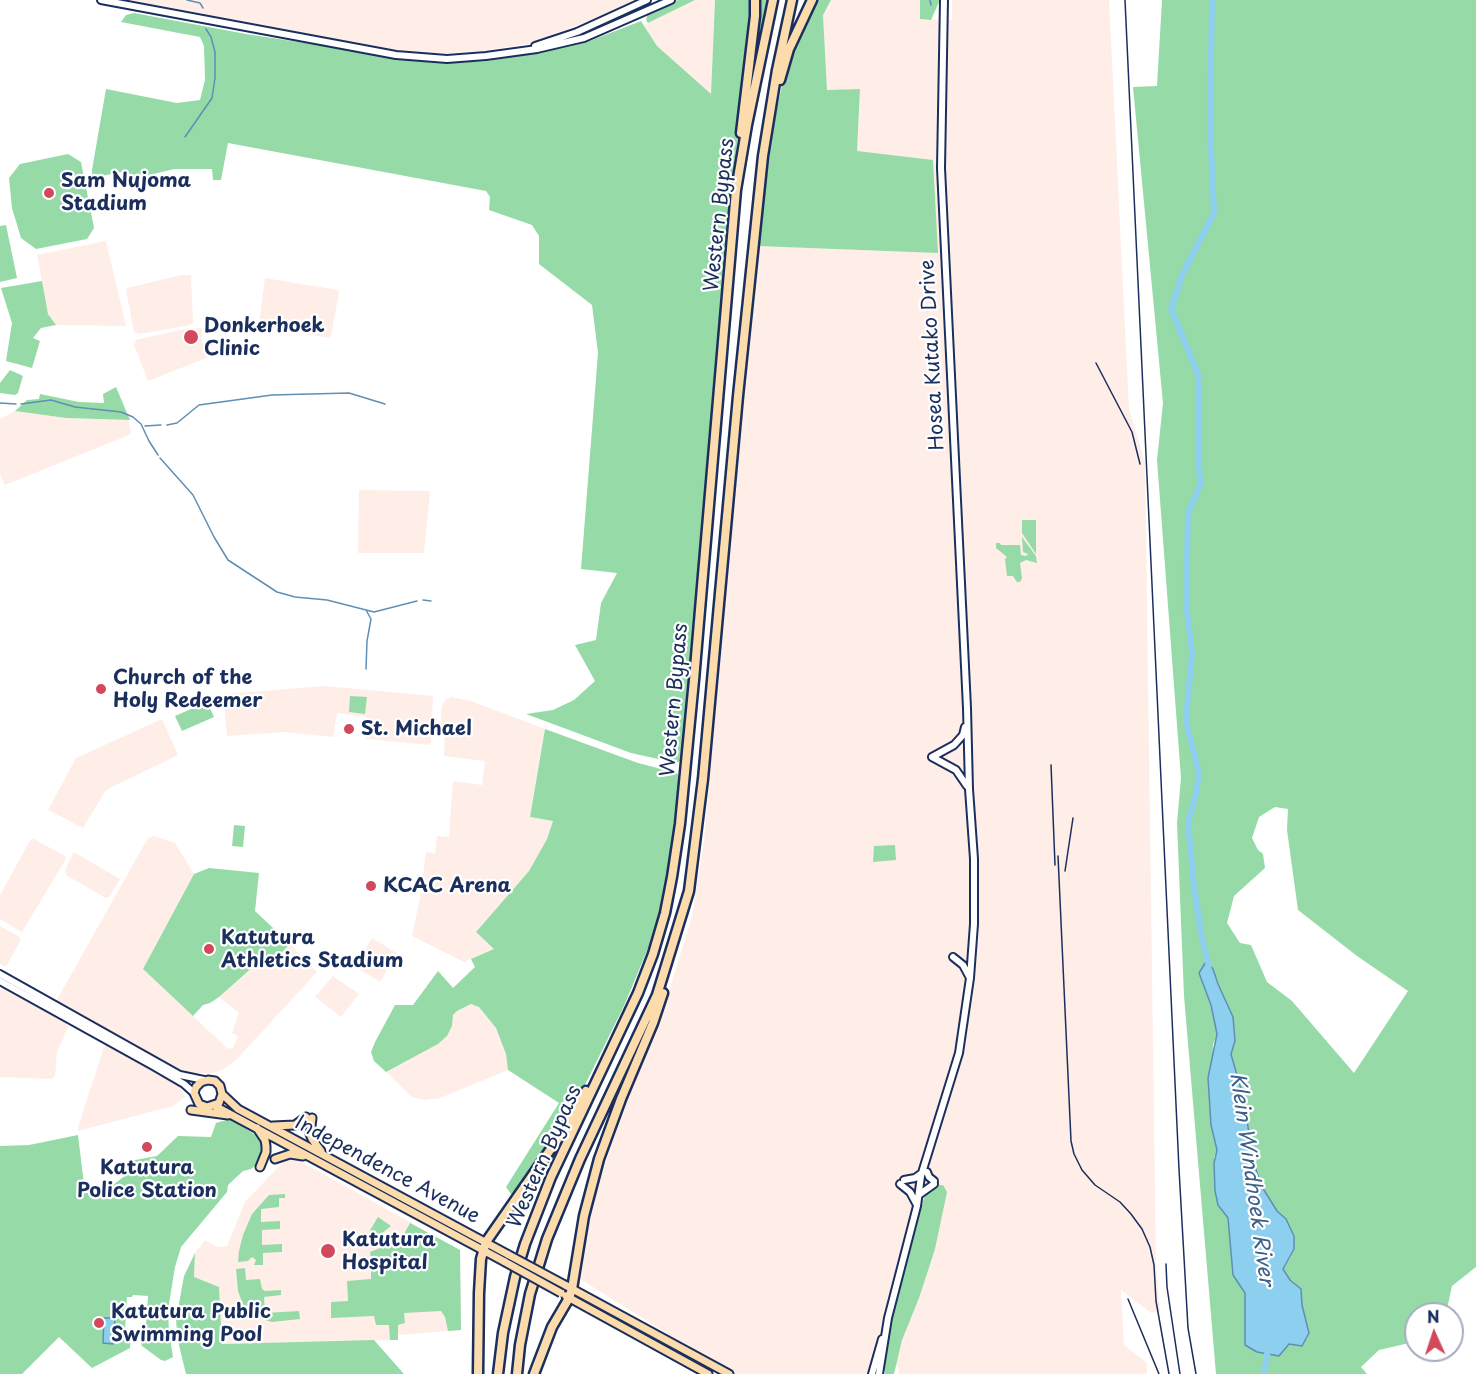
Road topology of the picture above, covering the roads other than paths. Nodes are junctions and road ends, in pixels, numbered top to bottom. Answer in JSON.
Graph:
{"nodes":[{"id":1,"x":101,"y":0,"type":"edge"},
{"id":2,"x":647,"y":0,"type":"edge"},
{"id":3,"x":671,"y":0,"type":"edge"},
{"id":4,"x":755,"y":0,"type":"edge"},
{"id":5,"x":773,"y":0,"type":"edge"},
{"id":6,"x":792,"y":0,"type":"edge"},
{"id":7,"x":812,"y":0,"type":"edge"},
{"id":8,"x":944,"y":0,"type":"edge"},
{"id":9,"x":526,"y":50,"type":"junction"},
{"id":10,"x":768,"y":123,"type":"junction"},
{"id":11,"x":736,"y":190,"type":"junction"},
{"id":12,"x":968,"y":708,"type":"junction"},
{"id":13,"x":966,"y":721,"type":"junction"},
{"id":14,"x":969,"y":789,"type":"junction"},
{"id":15,"x":971,"y":805,"type":"junction"},
{"id":16,"x":689,"y":891,"type":"junction"},
{"id":17,"x":953,"y":957,"type":"dead end"},
{"id":18,"x":0,"y":974,"type":"edge"},
{"id":19,"x":970,"y":978,"type":"junction"},
{"id":20,"x":0,"y":981,"type":"edge"},
{"id":21,"x":638,"y":993,"type":"junction"},
{"id":22,"x":204,"y":1080,"type":"junction"},
{"id":23,"x":194,"y":1093,"type":"junction"},
{"id":24,"x":222,"y":1094,"type":"junction"},
{"id":25,"x":215,"y":1106,"type":"junction"},
{"id":26,"x":191,"y":1110,"type":"dead end"},
{"id":27,"x":239,"y":1118,"type":"junction"},
{"id":28,"x":270,"y":1126,"type":"junction"},
{"id":29,"x":256,"y":1128,"type":"junction"},
{"id":30,"x":325,"y":1155,"type":"junction"},
{"id":31,"x":311,"y":1158,"type":"junction"},
{"id":32,"x":275,"y":1159,"type":"dead end"},
{"id":33,"x":260,"y":1167,"type":"dead end"},
{"id":34,"x":924,"y":1172,"type":"junction"},
{"id":35,"x":920,"y":1195,"type":"junction"},
{"id":36,"x":917,"y":1206,"type":"junction"},
{"id":37,"x":486,"y":1242,"type":"junction"},
{"id":38,"x":483,"y":1251,"type":"junction"},
{"id":39,"x":567,"y":1291,"type":"junction"},
{"id":40,"x":888,"y":1318,"type":"junction"},
{"id":41,"x":478,"y":1374,"type":"edge"},
{"id":42,"x":498,"y":1374,"type":"edge"},
{"id":43,"x":517,"y":1374,"type":"edge"},
{"id":44,"x":534,"y":1374,"type":"edge"},
{"id":45,"x":708,"y":1374,"type":"edge"},
{"id":46,"x":729,"y":1374,"type":"edge"},
{"id":47,"x":872,"y":1374,"type":"edge"},
{"id":48,"x":879,"y":1374,"type":"edge"}],
"edges":[{"from":1,"to":9,"type":"main road"},
{"from":2,"to":9,"type":"main road"},
{"from":3,"to":9,"type":"main road"},
{"from":4,"to":11,"type":"highway"},
{"from":5,"to":11,"type":"highway","name":"Western Bypass"},
{"from":6,"to":10,"type":"highway","name":"Western Bypass"},
{"from":7,"to":10,"type":"highway"},
{"from":8,"to":12,"type":"main road","name":"Hosea Kutako Drive"},
{"from":10,"to":16,"type":"highway","name":"Western Bypass"},
{"from":11,"to":21,"type":"highway","name":"Western Bypass"},
{"from":12,"to":13,"type":"main road","name":"Hosea Kutako Drive"},
{"from":12,"to":15,"type":"main road","name":"Hosea Kutako Drive"},
{"from":13,"to":14,"type":"main road","name":"Hosea Kutako Drive"},
{"from":13,"to":14,"type":"main road"},
{"from":14,"to":15,"type":"main road","name":"Hosea Kutako Drive"},
{"from":15,"to":19,"type":"main road","name":"Hosea Kutako Drive"},
{"from":16,"to":39,"type":"highway"},
{"from":16,"to":43,"type":"highway","name":"Western Bypass"},
{"from":17,"to":19,"type":"main road"},
{"from":18,"to":22,"type":"main road","name":"Independence Avenue"},
{"from":19,"to":34,"type":"main road","name":"Hosea Kutako Drive"},
{"from":20,"to":23,"type":"main road","name":"Independence Avenue"},
{"from":21,"to":37,"type":"highway"},
{"from":21,"to":42,"type":"highway","name":"Western Bypass"},
{"from":22,"to":23,"type":"main road"},
{"from":22,"to":24,"type":"main road","name":"Independence Avenue"},
{"from":23,"to":25,"type":"main road","name":"Independence Avenue"},
{"from":24,"to":25,"type":"main road"},
{"from":24,"to":28,"type":"main road","name":"Independence Avenue"},
{"from":25,"to":27,"type":"main road","name":"Independence Avenue"},
{"from":26,"to":27,"type":"main road"},
{"from":27,"to":29,"type":"main road","name":"Independence Avenue"},
{"from":28,"to":30,"type":"main road","name":"Independence Avenue"},
{"from":28,"to":30,"type":"main road"},
{"from":29,"to":31,"type":"main road","name":"Independence Avenue"},
{"from":29,"to":33,"type":"main road"},
{"from":30,"to":37,"type":"main road","name":"Independence Avenue"},
{"from":31,"to":32,"type":"main road"},
{"from":31,"to":38,"type":"main road","name":"Independence Avenue"},
{"from":34,"to":35,"type":"main road","name":"Hosea Kutako Drive"},
{"from":34,"to":35,"type":"main road"},
{"from":34,"to":36,"type":"main road"},
{"from":35,"to":36,"type":"main road","name":"Hosea Kutako Drive"},
{"from":36,"to":40,"type":"main road","name":"Hosea Kutako Drive"},
{"from":37,"to":38,"type":"highway"},
{"from":37,"to":39,"type":"main road","name":"Independence Avenue","bridge":true},
{"from":38,"to":39,"type":"main road","name":"Independence Avenue","bridge":true},
{"from":38,"to":41,"type":"highway"},
{"from":39,"to":44,"type":"highway"},
{"from":39,"to":45,"type":"main road","name":"Independence Avenue"},
{"from":39,"to":46,"type":"main road","name":"Independence Avenue"},
{"from":40,"to":47,"type":"main road","name":"Hosea Kutako Drive"},
{"from":40,"to":48,"type":"main road","name":"Hosea Kutako Drive"}]}
